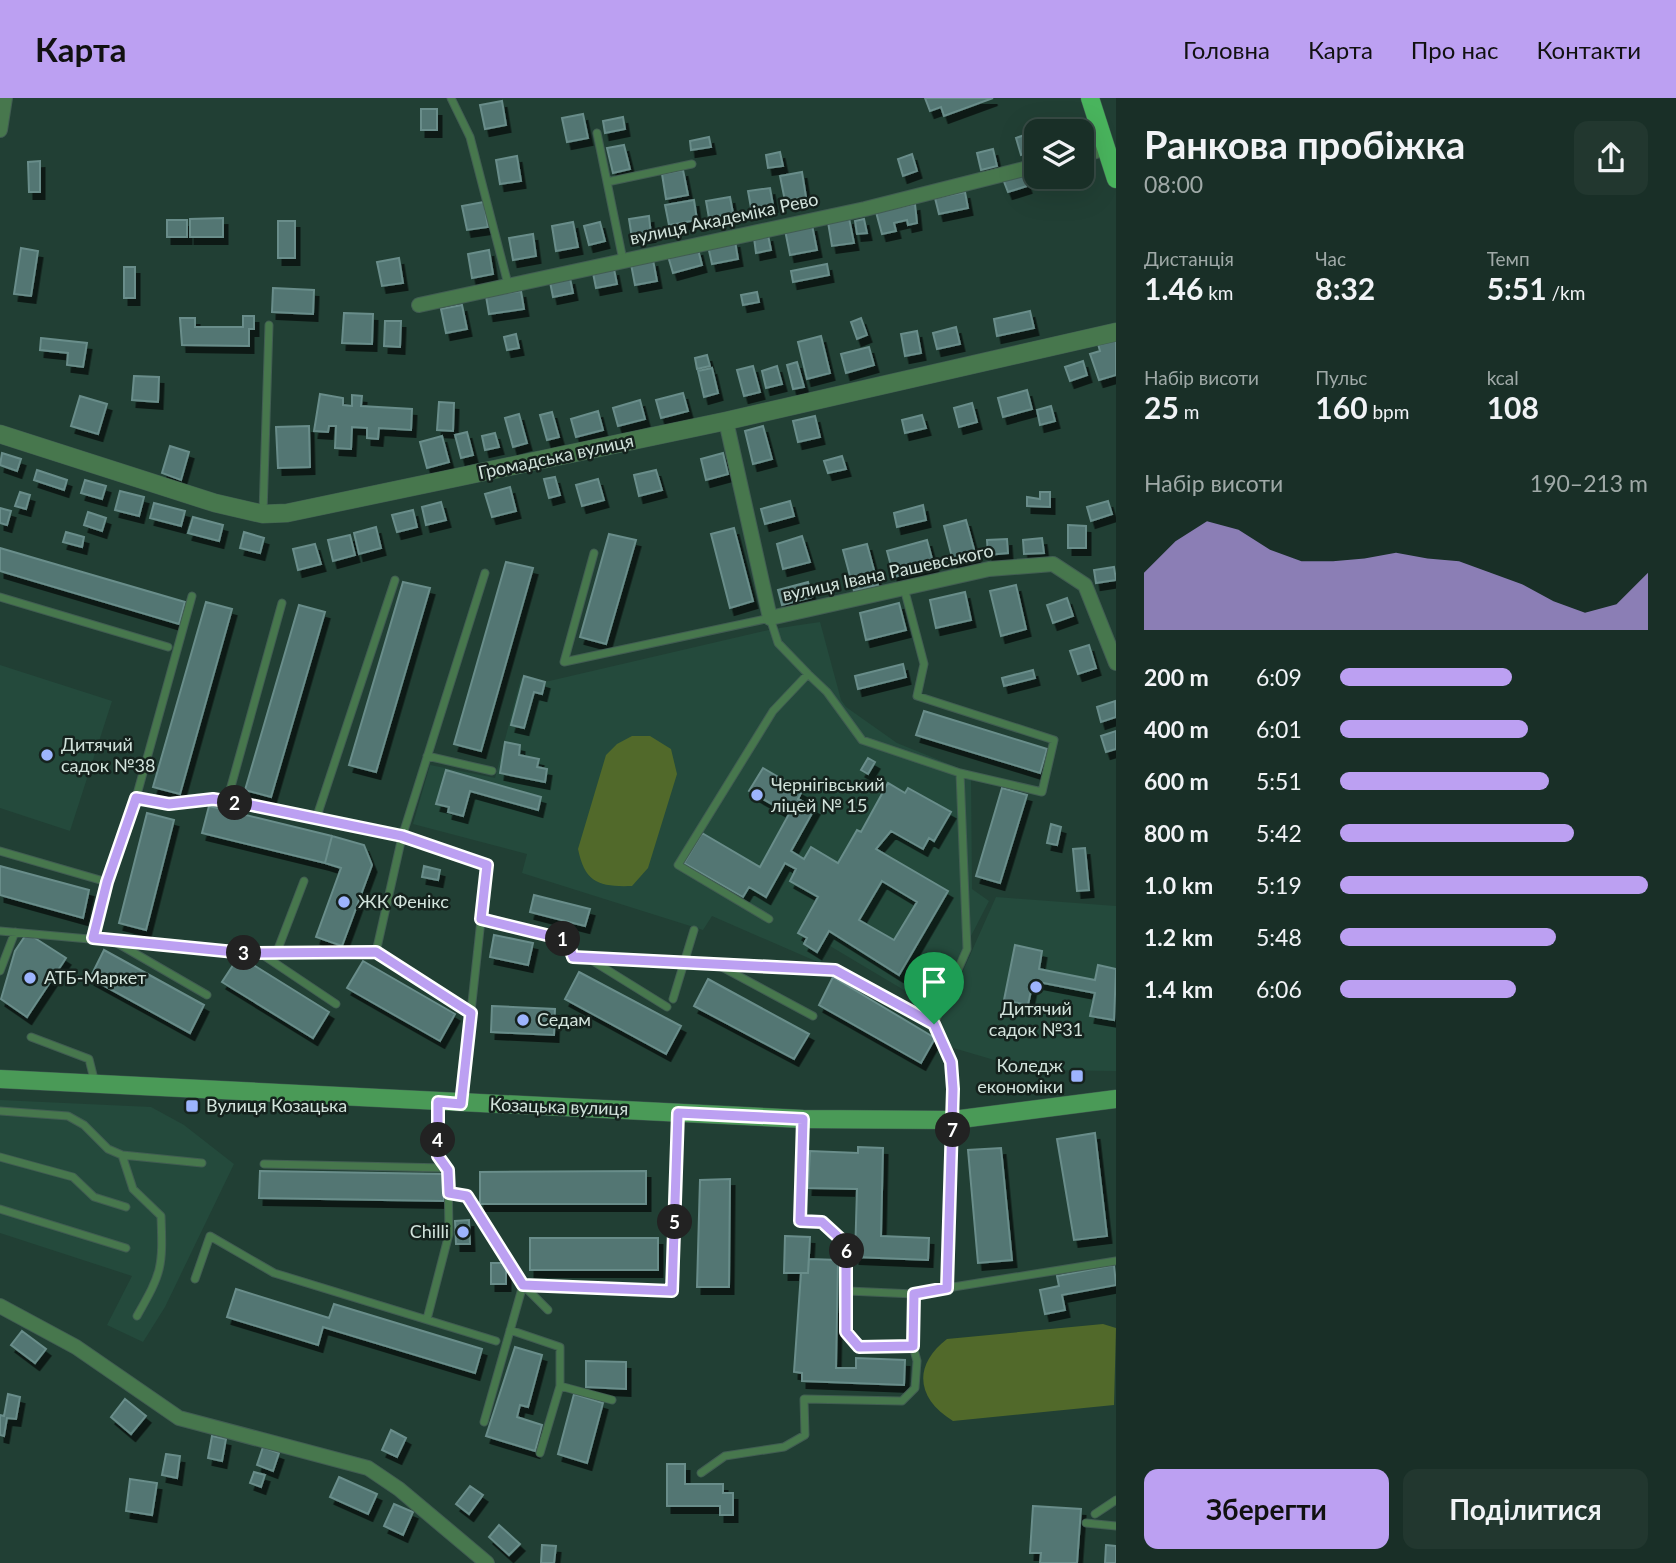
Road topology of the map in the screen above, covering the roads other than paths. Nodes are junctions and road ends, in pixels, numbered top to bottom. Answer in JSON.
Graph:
{"nodes":[{"id":1,"x":5,"y":98,"type":"edge"},
{"id":2,"x":451,"y":98,"type":"edge"},
{"id":3,"x":1090,"y":98,"type":"edge"},
{"id":4,"x":0,"y":130,"type":"edge"},
{"id":5,"x":597,"y":133,"type":"dead end"},
{"id":6,"x":1106,"y":148,"type":"junction"},
{"id":7,"x":1094,"y":152,"type":"edge"},
{"id":8,"x":692,"y":164,"type":"dead end"},
{"id":9,"x":1024,"y":169,"type":"edge"},
{"id":10,"x":1116,"y":179,"type":"edge"},
{"id":11,"x":607,"y":182,"type":"junction"},
{"id":12,"x":623,"y":260,"type":"junction"},
{"id":13,"x":508,"y":284,"type":"junction"},
{"id":14,"x":419,"y":305,"type":"dead end"},
{"id":15,"x":269,"y":325,"type":"dead end"},
{"id":16,"x":1116,"y":332,"type":"edge"},
{"id":17,"x":726,"y":421,"type":"junction"},
{"id":18,"x":0,"y":434,"type":"edge"},
{"id":19,"x":263,"y":514,"type":"junction"},
{"id":20,"x":594,"y":553,"type":"dead end"},
{"id":21,"x":485,"y":573,"type":"dead end"},
{"id":22,"x":395,"y":580,"type":"dead end"},
{"id":23,"x":904,"y":588,"type":"junction"},
{"id":24,"x":192,"y":596,"type":"dead end"},
{"id":25,"x":0,"y":597,"type":"edge"},
{"id":26,"x":282,"y":603,"type":"dead end"},
{"id":27,"x":770,"y":618,"type":"junction"},
{"id":28,"x":169,"y":646,"type":"dead end"},
{"id":29,"x":1116,"y":663,"type":"edge"},
{"id":30,"x":808,"y":674,"type":"junction"},
{"id":31,"x":427,"y":755,"type":"junction"},
{"id":32,"x":492,"y":771,"type":"dead end"},
{"id":33,"x":960,"y":773,"type":"junction"},
{"id":34,"x":136,"y":798,"type":"junction"},
{"id":35,"x":227,"y":801,"type":"junction"},
{"id":36,"x":316,"y":819,"type":"junction"},
{"id":37,"x":402,"y":836,"type":"junction"},
{"id":38,"x":0,"y":851,"type":"edge"},
{"id":39,"x":304,"y":881,"type":"dead end"},
{"id":40,"x":107,"y":882,"type":"junction"},
{"id":41,"x":481,"y":919,"type":"junction"},
{"id":42,"x":769,"y":919,"type":"dead end"},
{"id":43,"x":694,"y":930,"type":"dead end"},
{"id":44,"x":0,"y":931,"type":"edge"},
{"id":45,"x":15,"y":932,"type":"junction"},
{"id":46,"x":93,"y":938,"type":"junction"},
{"id":47,"x":114,"y":941,"type":"junction"},
{"id":48,"x":376,"y":952,"type":"junction"},
{"id":49,"x":260,"y":953,"type":"junction"},
{"id":50,"x":276,"y":954,"type":"junction"},
{"id":51,"x":587,"y":958,"type":"junction"},
{"id":52,"x":684,"y":963,"type":"junction"},
{"id":53,"x":716,"y":964,"type":"junction"},
{"id":54,"x":0,"y":971,"type":"edge"},
{"id":55,"x":207,"y":995,"type":"dead end"},
{"id":56,"x":673,"y":999,"type":"dead end"},
{"id":57,"x":336,"y":1004,"type":"dead end"},
{"id":58,"x":667,"y":1007,"type":"dead end"},
{"id":59,"x":471,"y":1013,"type":"junction"},
{"id":60,"x":813,"y":1016,"type":"dead end"},
{"id":61,"x":934,"y":1024,"type":"junction"},
{"id":62,"x":31,"y":1037,"type":"dead end"},
{"id":63,"x":0,"y":1079,"type":"edge"},
{"id":64,"x":95,"y":1084,"type":"junction"},
{"id":65,"x":1115,"y":1101,"type":"edge"},
{"id":66,"x":438,"y":1102,"type":"junction"},
{"id":67,"x":461,"y":1104,"type":"junction"},
{"id":68,"x":0,"y":1111,"type":"edge"},
{"id":69,"x":678,"y":1113,"type":"junction"},
{"id":70,"x":803,"y":1119,"type":"junction"},
{"id":71,"x":953,"y":1120,"type":"junction"},
{"id":72,"x":122,"y":1155,"type":"junction"},
{"id":73,"x":0,"y":1157,"type":"edge"},
{"id":74,"x":202,"y":1163,"type":"dead end"},
{"id":75,"x":264,"y":1164,"type":"dead end"},
{"id":76,"x":446,"y":1168,"type":"junction"},
{"id":77,"x":449,"y":1193,"type":"junction"},
{"id":78,"x":126,"y":1206,"type":"dead end"},
{"id":79,"x":0,"y":1209,"type":"edge"},
{"id":80,"x":126,"y":1248,"type":"dead end"},
{"id":81,"x":1116,"y":1261,"type":"edge"},
{"id":82,"x":195,"y":1279,"type":"dead end"},
{"id":83,"x":523,"y":1285,"type":"junction"},
{"id":84,"x":947,"y":1288,"type":"junction"},
{"id":85,"x":848,"y":1291,"type":"junction"},
{"id":86,"x":914,"y":1294,"type":"junction"},
{"id":87,"x":0,"y":1306,"type":"edge"},
{"id":88,"x":548,"y":1310,"type":"dead end"},
{"id":89,"x":136,"y":1316,"type":"dead end"},
{"id":90,"x":426,"y":1320,"type":"junction"},
{"id":91,"x":510,"y":1330,"type":"junction"},
{"id":92,"x":496,"y":1341,"type":"dead end"},
{"id":93,"x":913,"y":1346,"type":"junction"},
{"id":94,"x":561,"y":1386,"type":"junction"},
{"id":95,"x":612,"y":1400,"type":"dead end"},
{"id":96,"x":484,"y":1423,"type":"dead end"},
{"id":97,"x":540,"y":1453,"type":"dead end"},
{"id":98,"x":701,"y":1473,"type":"dead end"},
{"id":99,"x":1116,"y":1500,"type":"edge"},
{"id":100,"x":1095,"y":1514,"type":"dead end"},
{"id":101,"x":1086,"y":1523,"type":"dead end"},
{"id":102,"x":1116,"y":1526,"type":"edge"},
{"id":103,"x":487,"y":1563,"type":"edge"}],
"edges":[{"from":1,"to":4,"type":"street"},
{"from":2,"to":13,"type":"lane"},
{"from":3,"to":6,"type":"main road"},
{"from":5,"to":11,"type":"lane"},
{"from":6,"to":7,"type":"street"},
{"from":6,"to":10,"type":"main road"},
{"from":8,"to":11,"type":"lane"},
{"from":9,"to":12,"type":"street","name":"вулиця Академіка Рево"},
{"from":11,"to":12,"type":"lane"},
{"from":12,"to":13,"type":"street","name":"вулиця Академіка Рево"},
{"from":13,"to":14,"type":"street","name":"вулиця Академіка Рево"},
{"from":15,"to":19,"type":"lane"},
{"from":16,"to":17,"type":"street","name":"Громадська вулиця"},
{"from":17,"to":19,"type":"street","name":"Громадська вулиця"},
{"from":17,"to":27,"type":"street","name":"вулиця Івана Рашевського"},
{"from":18,"to":19,"type":"street","name":"Громадська вулиця"},
{"from":20,"to":27,"type":"lane"},
{"from":21,"to":31,"type":"lane"},
{"from":22,"to":36,"type":"lane"},
{"from":23,"to":27,"type":"street","name":"вулиця Івана Рашевського"},
{"from":23,"to":29,"type":"street","name":"вулиця Івана Рашевського"},
{"from":23,"to":33,"type":"lane"},
{"from":24,"to":34,"type":"lane"},
{"from":25,"to":28,"type":"lane"},
{"from":26,"to":35,"type":"lane"},
{"from":27,"to":30,"type":"lane"},
{"from":30,"to":33,"type":"lane"},
{"from":30,"to":42,"type":"lane"},
{"from":31,"to":32,"type":"lane"},
{"from":31,"to":37,"type":"lane"},
{"from":33,"to":61,"type":"lane"},
{"from":34,"to":35,"type":"lane"},
{"from":34,"to":40,"type":"lane"},
{"from":35,"to":36,"type":"lane"},
{"from":36,"to":37,"type":"lane"},
{"from":37,"to":41,"type":"lane"},
{"from":37,"to":48,"type":"lane"},
{"from":38,"to":40,"type":"lane"},
{"from":39,"to":50,"type":"lane"},
{"from":40,"to":46,"type":"lane"},
{"from":41,"to":51,"type":"lane"},
{"from":41,"to":59,"type":"lane"},
{"from":43,"to":52,"type":"lane"},
{"from":44,"to":45,"type":"lane"},
{"from":45,"to":46,"type":"lane"},
{"from":45,"to":54,"type":"lane"},
{"from":46,"to":47,"type":"lane"},
{"from":47,"to":49,"type":"lane"},
{"from":47,"to":55,"type":"lane"},
{"from":48,"to":50,"type":"lane"},
{"from":48,"to":59,"type":"lane"},
{"from":49,"to":50,"type":"lane"},
{"from":49,"to":57,"type":"lane"},
{"from":51,"to":52,"type":"lane"},
{"from":51,"to":58,"type":"lane"},
{"from":52,"to":53,"type":"lane"},
{"from":52,"to":56,"type":"lane"},
{"from":53,"to":60,"type":"lane"},
{"from":53,"to":61,"type":"lane"},
{"from":59,"to":67,"type":"lane"},
{"from":61,"to":71,"type":"lane"},
{"from":62,"to":64,"type":"lane"},
{"from":63,"to":64,"type":"main road","name":"Козацька вулиця"},
{"from":64,"to":66,"type":"main road","name":"Козацька вулиця"},
{"from":65,"to":71,"type":"main road","name":"Козацька вулиця"},
{"from":66,"to":67,"type":"main road","name":"Козацька вулиця"},
{"from":66,"to":76,"type":"lane"},
{"from":67,"to":69,"type":"main road","name":"Козацька вулиця"},
{"from":68,"to":72,"type":"lane"},
{"from":69,"to":70,"type":"main road","name":"Козацька вулиця"},
{"from":69,"to":83,"type":"lane"},
{"from":70,"to":71,"type":"main road","name":"Козацька вулиця"},
{"from":70,"to":85,"type":"lane"},
{"from":71,"to":84,"type":"lane"},
{"from":72,"to":74,"type":"lane"},
{"from":72,"to":89,"type":"lane"},
{"from":73,"to":78,"type":"lane"},
{"from":75,"to":76,"type":"lane"},
{"from":76,"to":77,"type":"lane"},
{"from":77,"to":83,"type":"lane"},
{"from":77,"to":90,"type":"lane"},
{"from":79,"to":80,"type":"lane"},
{"from":81,"to":84,"type":"lane"},
{"from":82,"to":90,"type":"lane"},
{"from":83,"to":88,"type":"lane"},
{"from":83,"to":91,"type":"lane"},
{"from":84,"to":86,"type":"lane"},
{"from":85,"to":86,"type":"lane"},
{"from":85,"to":93,"type":"lane"},
{"from":86,"to":93,"type":"lane"},
{"from":87,"to":103,"type":"street"},
{"from":90,"to":92,"type":"lane"},
{"from":91,"to":94,"type":"lane"},
{"from":91,"to":96,"type":"lane"},
{"from":93,"to":98,"type":"lane"},
{"from":94,"to":95,"type":"lane"},
{"from":94,"to":97,"type":"lane"},
{"from":99,"to":100,"type":"lane"},
{"from":101,"to":102,"type":"lane"}]}
